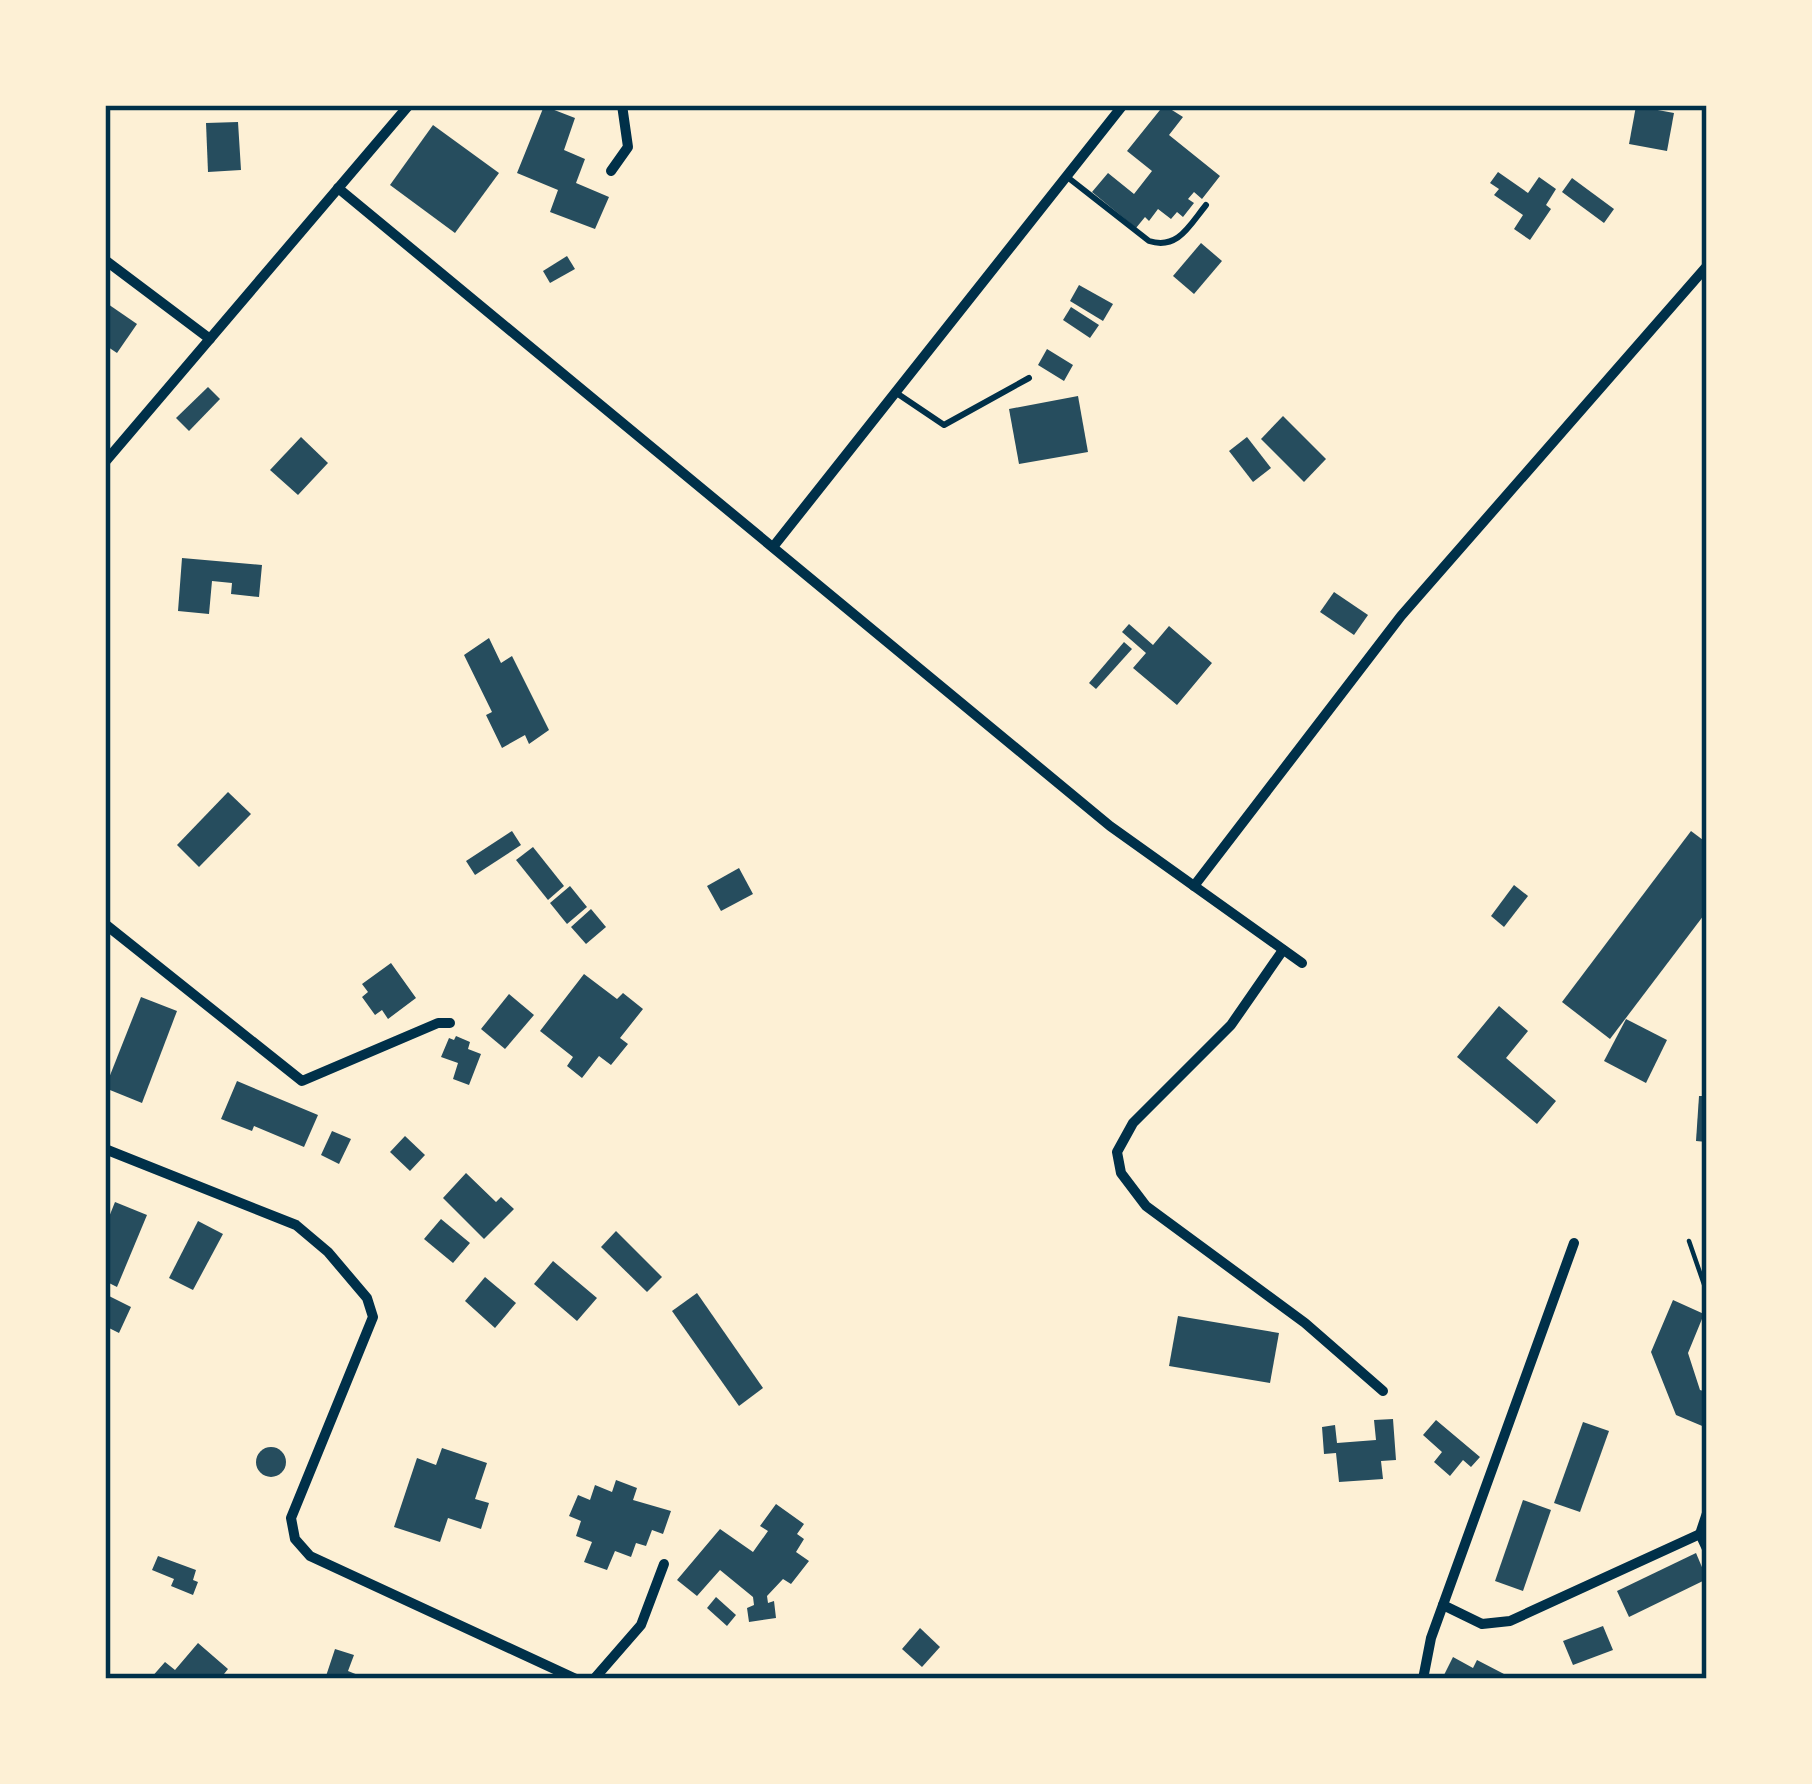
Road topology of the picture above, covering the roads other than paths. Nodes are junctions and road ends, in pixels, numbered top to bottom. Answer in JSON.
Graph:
{"nodes":[{"id":1,"x":409,"y":105,"type":"edge"},
{"id":2,"x":622,"y":105,"type":"edge"},
{"id":3,"x":1123,"y":105,"type":"edge"},
{"id":4,"x":611,"y":171,"type":"dead end"},
{"id":5,"x":1066,"y":176,"type":"junction"},
{"id":6,"x":338,"y":188,"type":"junction"},
{"id":7,"x":1206,"y":206,"type":"dead end"},
{"id":8,"x":105,"y":260,"type":"edge"},
{"id":9,"x":1707,"y":266,"type":"edge"},
{"id":10,"x":210,"y":339,"type":"junction"},
{"id":11,"x":1029,"y":378,"type":"dead end"},
{"id":12,"x":895,"y":392,"type":"junction"},
{"id":13,"x":105,"y":462,"type":"edge"},
{"id":14,"x":772,"y":547,"type":"junction"},
{"id":15,"x":1194,"y":886,"type":"junction"},
{"id":16,"x":105,"y":924,"type":"edge"},
{"id":17,"x":1283,"y":950,"type":"junction"},
{"id":18,"x":1302,"y":963,"type":"dead end"},
{"id":19,"x":450,"y":1024,"type":"dead end"},
{"id":20,"x":105,"y":1149,"type":"edge"},
{"id":21,"x":1574,"y":1243,"type":"dead end"},
{"id":22,"x":1383,"y":1391,"type":"dead end"},
{"id":23,"x":1707,"y":1513,"type":"edge"},
{"id":24,"x":1700,"y":1534,"type":"junction"},
{"id":25,"x":1707,"y":1550,"type":"edge"},
{"id":26,"x":664,"y":1564,"type":"dead end"},
{"id":27,"x":1443,"y":1605,"type":"junction"},
{"id":28,"x":576,"y":1679,"type":"edge"},
{"id":29,"x":594,"y":1679,"type":"edge"},
{"id":30,"x":1423,"y":1679,"type":"edge"}],
"edges":[{"from":1,"to":6,"type":"street"},
{"from":2,"to":4,"type":"street"},
{"from":3,"to":5,"type":"street"},
{"from":5,"to":7,"type":"lane"},
{"from":5,"to":12,"type":"street"},
{"from":6,"to":10,"type":"street"},
{"from":6,"to":14,"type":"street"},
{"from":8,"to":10,"type":"street"},
{"from":9,"to":15,"type":"street"},
{"from":10,"to":13,"type":"street"},
{"from":11,"to":12,"type":"lane"},
{"from":12,"to":14,"type":"street"},
{"from":14,"to":15,"type":"street"},
{"from":15,"to":17,"type":"street"},
{"from":16,"to":19,"type":"street"},
{"from":17,"to":18,"type":"street"},
{"from":17,"to":22,"type":"street"},
{"from":20,"to":28,"type":"street"},
{"from":21,"to":27,"type":"street"},
{"from":23,"to":24,"type":"street"},
{"from":24,"to":25,"type":"street"},
{"from":24,"to":27,"type":"street"},
{"from":26,"to":29,"type":"street"},
{"from":27,"to":30,"type":"street"}]}
